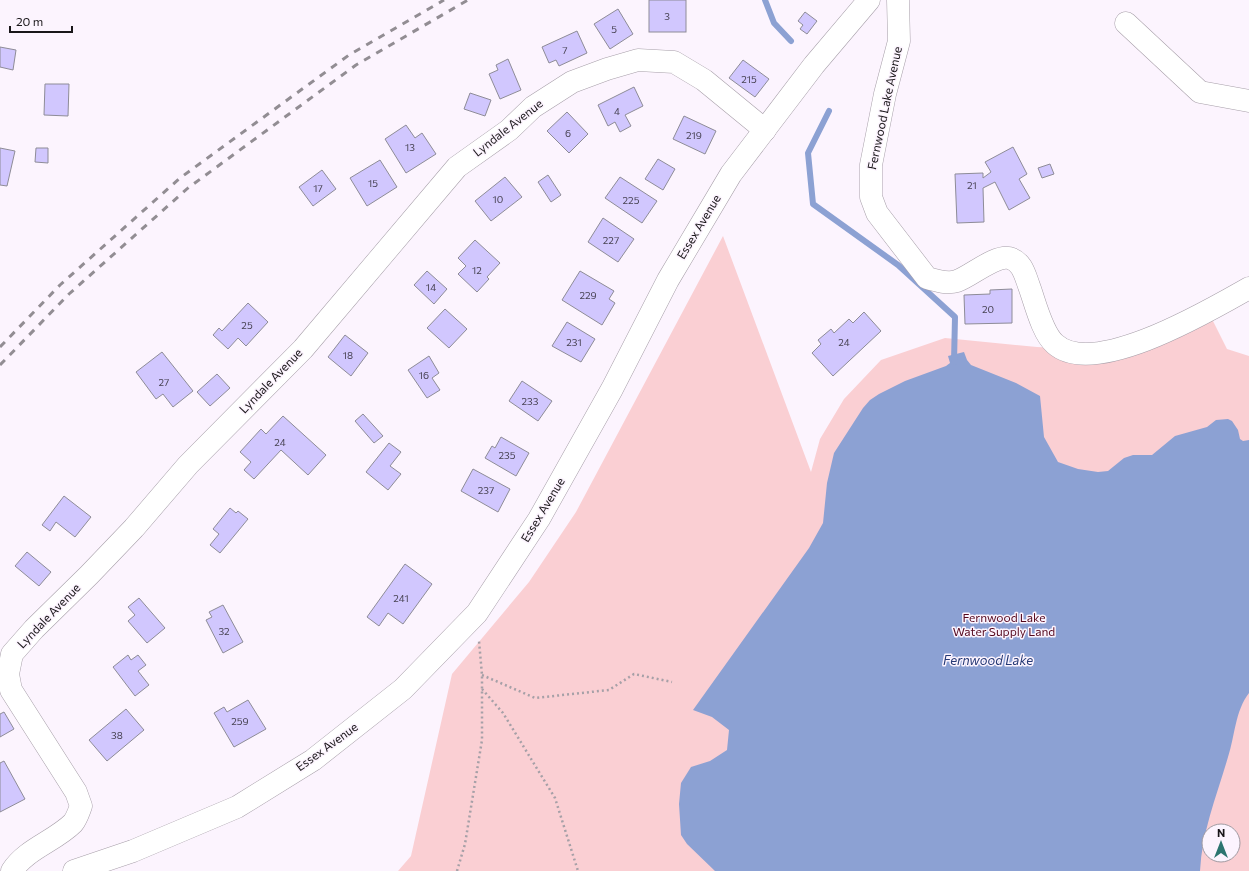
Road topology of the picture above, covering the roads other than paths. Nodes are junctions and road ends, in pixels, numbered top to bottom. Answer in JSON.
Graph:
{"nodes":[{"id":1,"x":869,"y":0,"type":"edge"},
{"id":2,"x":898,"y":0,"type":"edge"},
{"id":3,"x":1126,"y":24,"type":"dead end"},
{"id":4,"x":1249,"y":101,"type":"edge"},
{"id":5,"x":765,"y":130,"type":"junction"},
{"id":6,"x":1249,"y":288,"type":"edge"},
{"id":7,"x":12,"y":871,"type":"edge"},
{"id":8,"x":74,"y":871,"type":"edge"}],
"edges":[{"from":1,"to":5,"type":"street","name":"Essex Avenue"},
{"from":2,"to":6,"type":"street","name":"Fernwood Lake Avenue"},
{"from":3,"to":4,"type":"street"},
{"from":5,"to":7,"type":"street","name":"Lyndale Avenue"},
{"from":5,"to":8,"type":"street","name":"Essex Avenue"}]}
